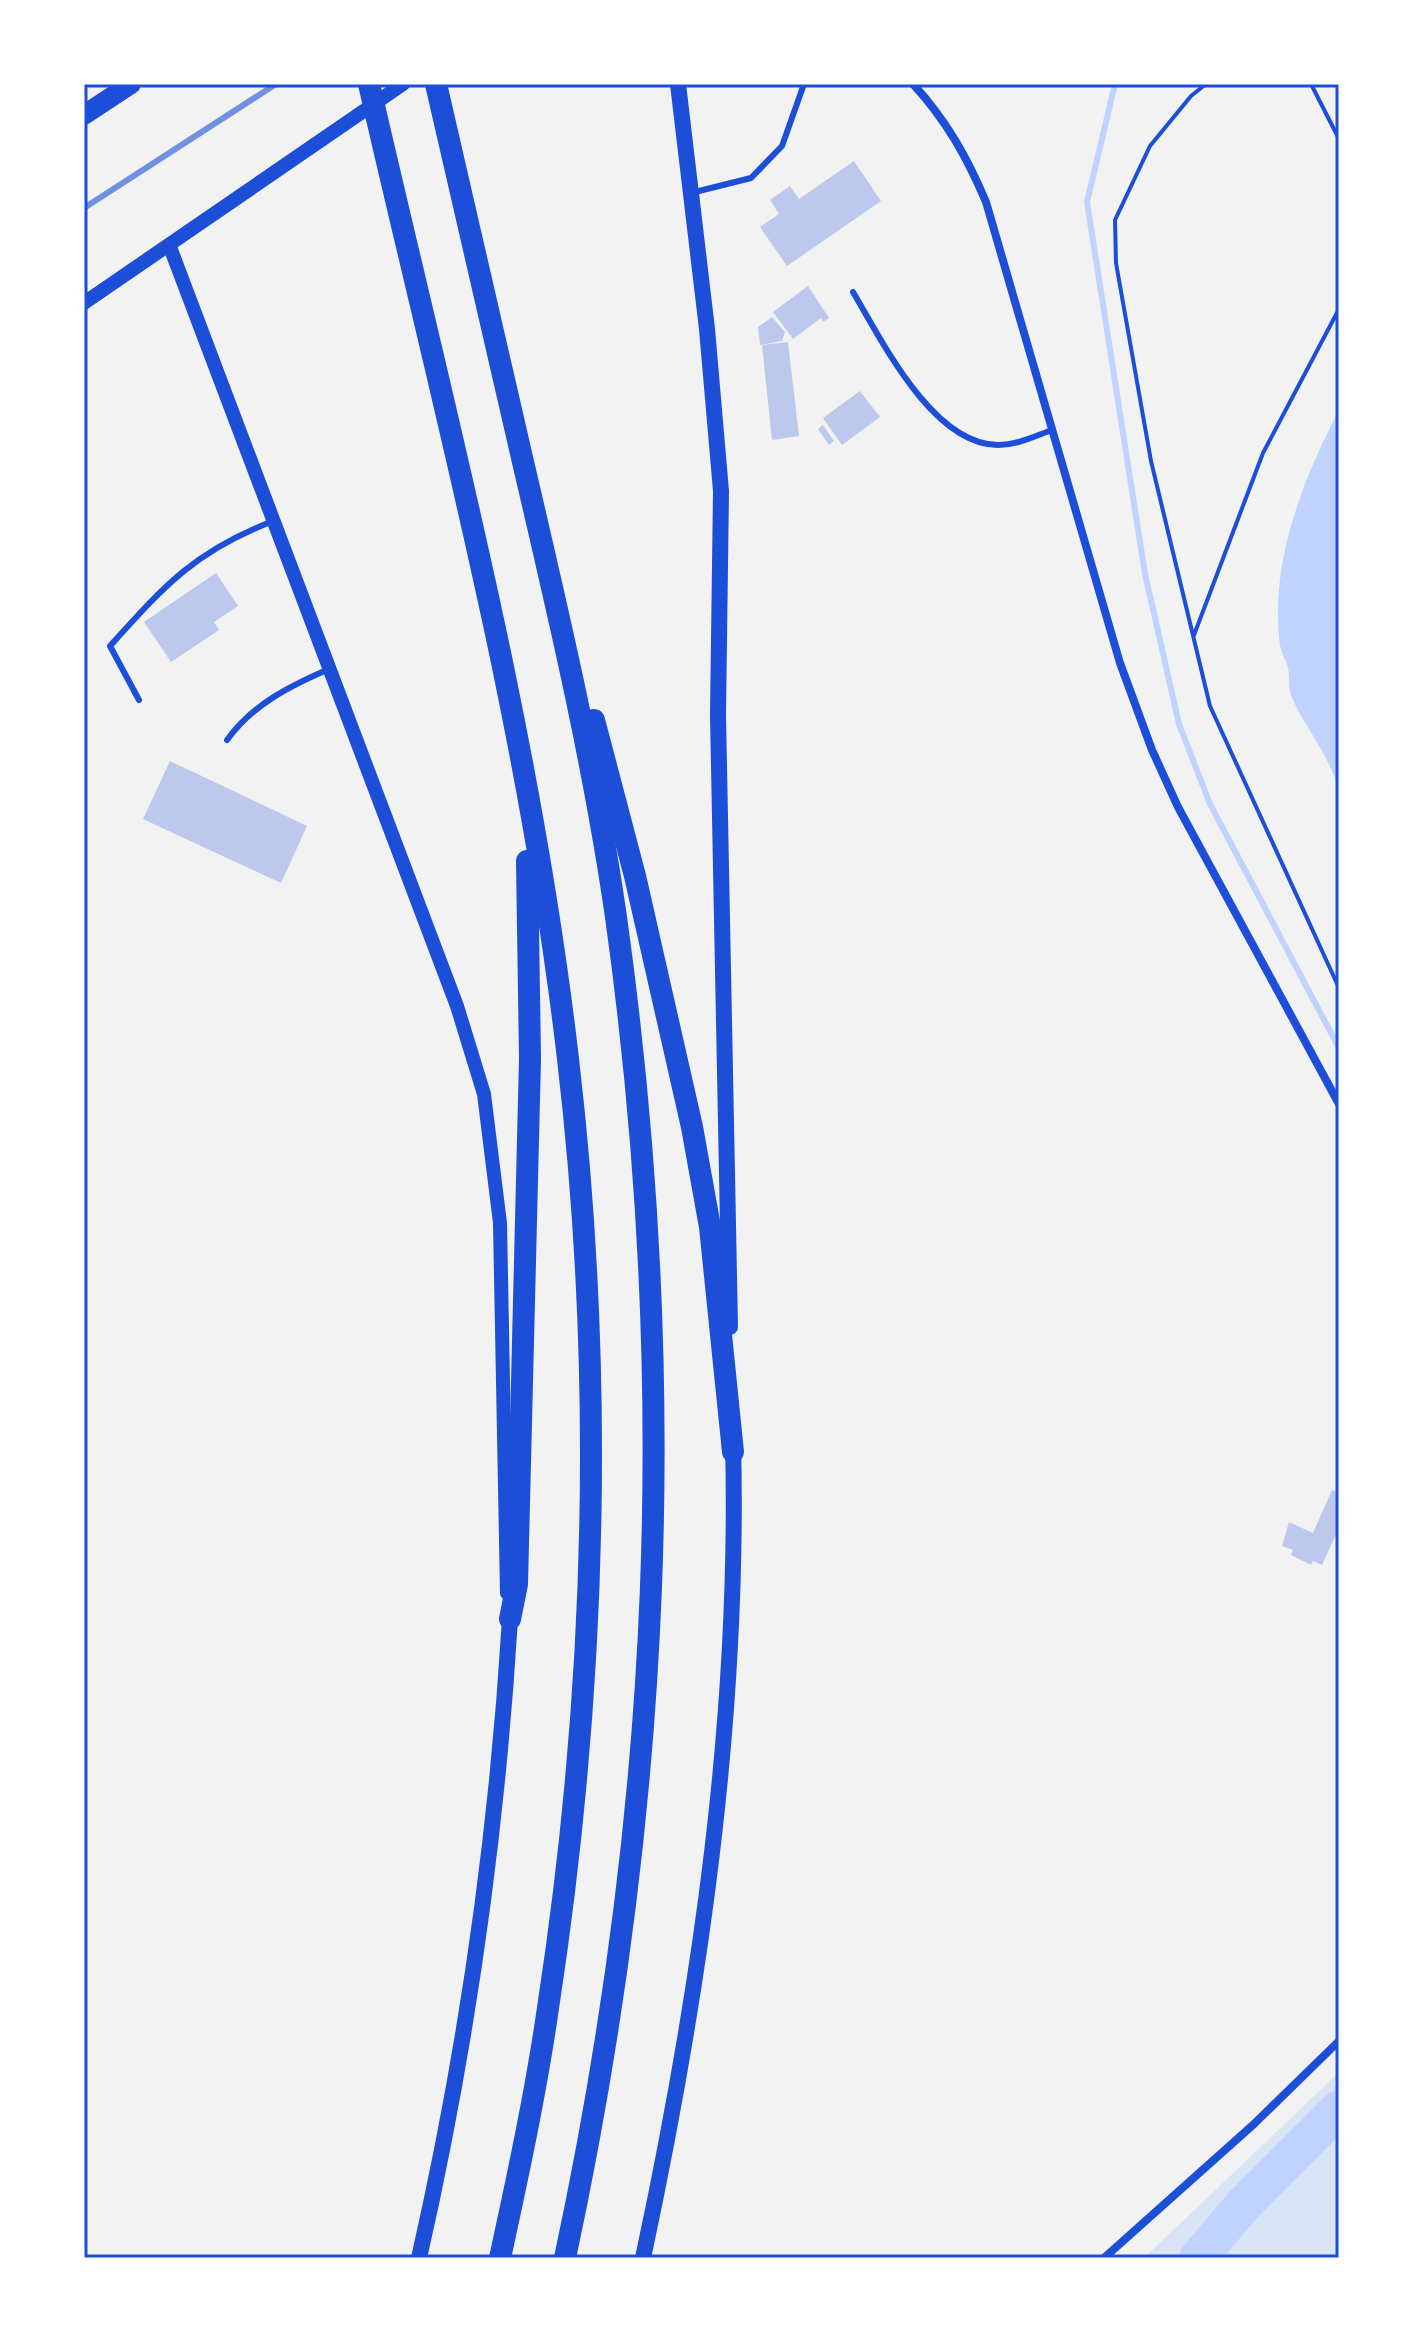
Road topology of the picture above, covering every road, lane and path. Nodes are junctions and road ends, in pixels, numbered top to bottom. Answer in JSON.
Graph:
{"nodes":[{"id":1,"x":131,"y":84,"type":"edge"},
{"id":2,"x":369,"y":84,"type":"edge"},
{"id":3,"x":403,"y":84,"type":"edge"},
{"id":4,"x":436,"y":84,"type":"edge"},
{"id":5,"x":678,"y":84,"type":"edge"},
{"id":6,"x":804,"y":84,"type":"edge"},
{"id":7,"x":913,"y":84,"type":"edge"},
{"id":8,"x":1206,"y":84,"type":"edge"},
{"id":9,"x":1311,"y":84,"type":"edge"},
{"id":10,"x":86,"y":110,"type":"edge"},
{"id":11,"x":1339,"y":139,"type":"edge"},
{"id":12,"x":691,"y":193,"type":"junction"},
{"id":13,"x":170,"y":247,"type":"junction"},
{"id":14,"x":853,"y":292,"type":"dead end"},
{"id":15,"x":84,"y":303,"type":"edge"},
{"id":16,"x":1339,"y":309,"type":"edge"},
{"id":17,"x":1052,"y":430,"type":"junction"},
{"id":18,"x":273,"y":521,"type":"junction"},
{"id":19,"x":544,"y":553,"type":"junction"},
{"id":20,"x":1194,"y":637,"type":"junction"},
{"id":21,"x":329,"y":669,"type":"junction"},
{"id":22,"x":139,"y":700,"type":"dead end"},
{"id":23,"x":515,"y":724,"type":"junction"},
{"id":24,"x":227,"y":740,"type":"dead end"},
{"id":25,"x":1339,"y":988,"type":"edge"},
{"id":26,"x":1339,"y":1104,"type":"edge"},
{"id":27,"x":733,"y":1452,"type":"junction"},
{"id":28,"x":510,"y":1619,"type":"junction"},
{"id":29,"x":1339,"y":2041,"type":"edge"},
{"id":30,"x":419,"y":2258,"type":"edge"},
{"id":31,"x":500,"y":2258,"type":"edge"},
{"id":32,"x":565,"y":2258,"type":"edge"},
{"id":33,"x":643,"y":2258,"type":"edge"},
{"id":34,"x":1104,"y":2258,"type":"edge"}],
"edges":[{"from":1,"to":10,"type":"highway"},
{"from":2,"to":23,"type":"highway"},
{"from":3,"to":13,"type":"street"},
{"from":4,"to":19,"type":"highway"},
{"from":5,"to":12,"type":"main road"},
{"from":6,"to":12,"type":"lane"},
{"from":7,"to":17,"type":"street"},
{"from":8,"to":20,"type":"path"},
{"from":9,"to":11,"type":"path"},
{"from":12,"to":27,"type":"main road"},
{"from":13,"to":15,"type":"street"},
{"from":13,"to":18,"type":"street"},
{"from":14,"to":17,"type":"lane"},
{"from":16,"to":20,"type":"path"},
{"from":17,"to":26,"type":"street"},
{"from":18,"to":21,"type":"street"},
{"from":18,"to":22,"type":"lane"},
{"from":19,"to":27,"type":"highway"},
{"from":19,"to":32,"type":"highway"},
{"from":20,"to":25,"type":"path"},
{"from":21,"to":24,"type":"lane"},
{"from":21,"to":28,"type":"street"},
{"from":23,"to":28,"type":"highway"},
{"from":23,"to":31,"type":"highway"},
{"from":27,"to":33,"type":"main road"},
{"from":28,"to":30,"type":"main road"},
{"from":29,"to":34,"type":"street"}]}
